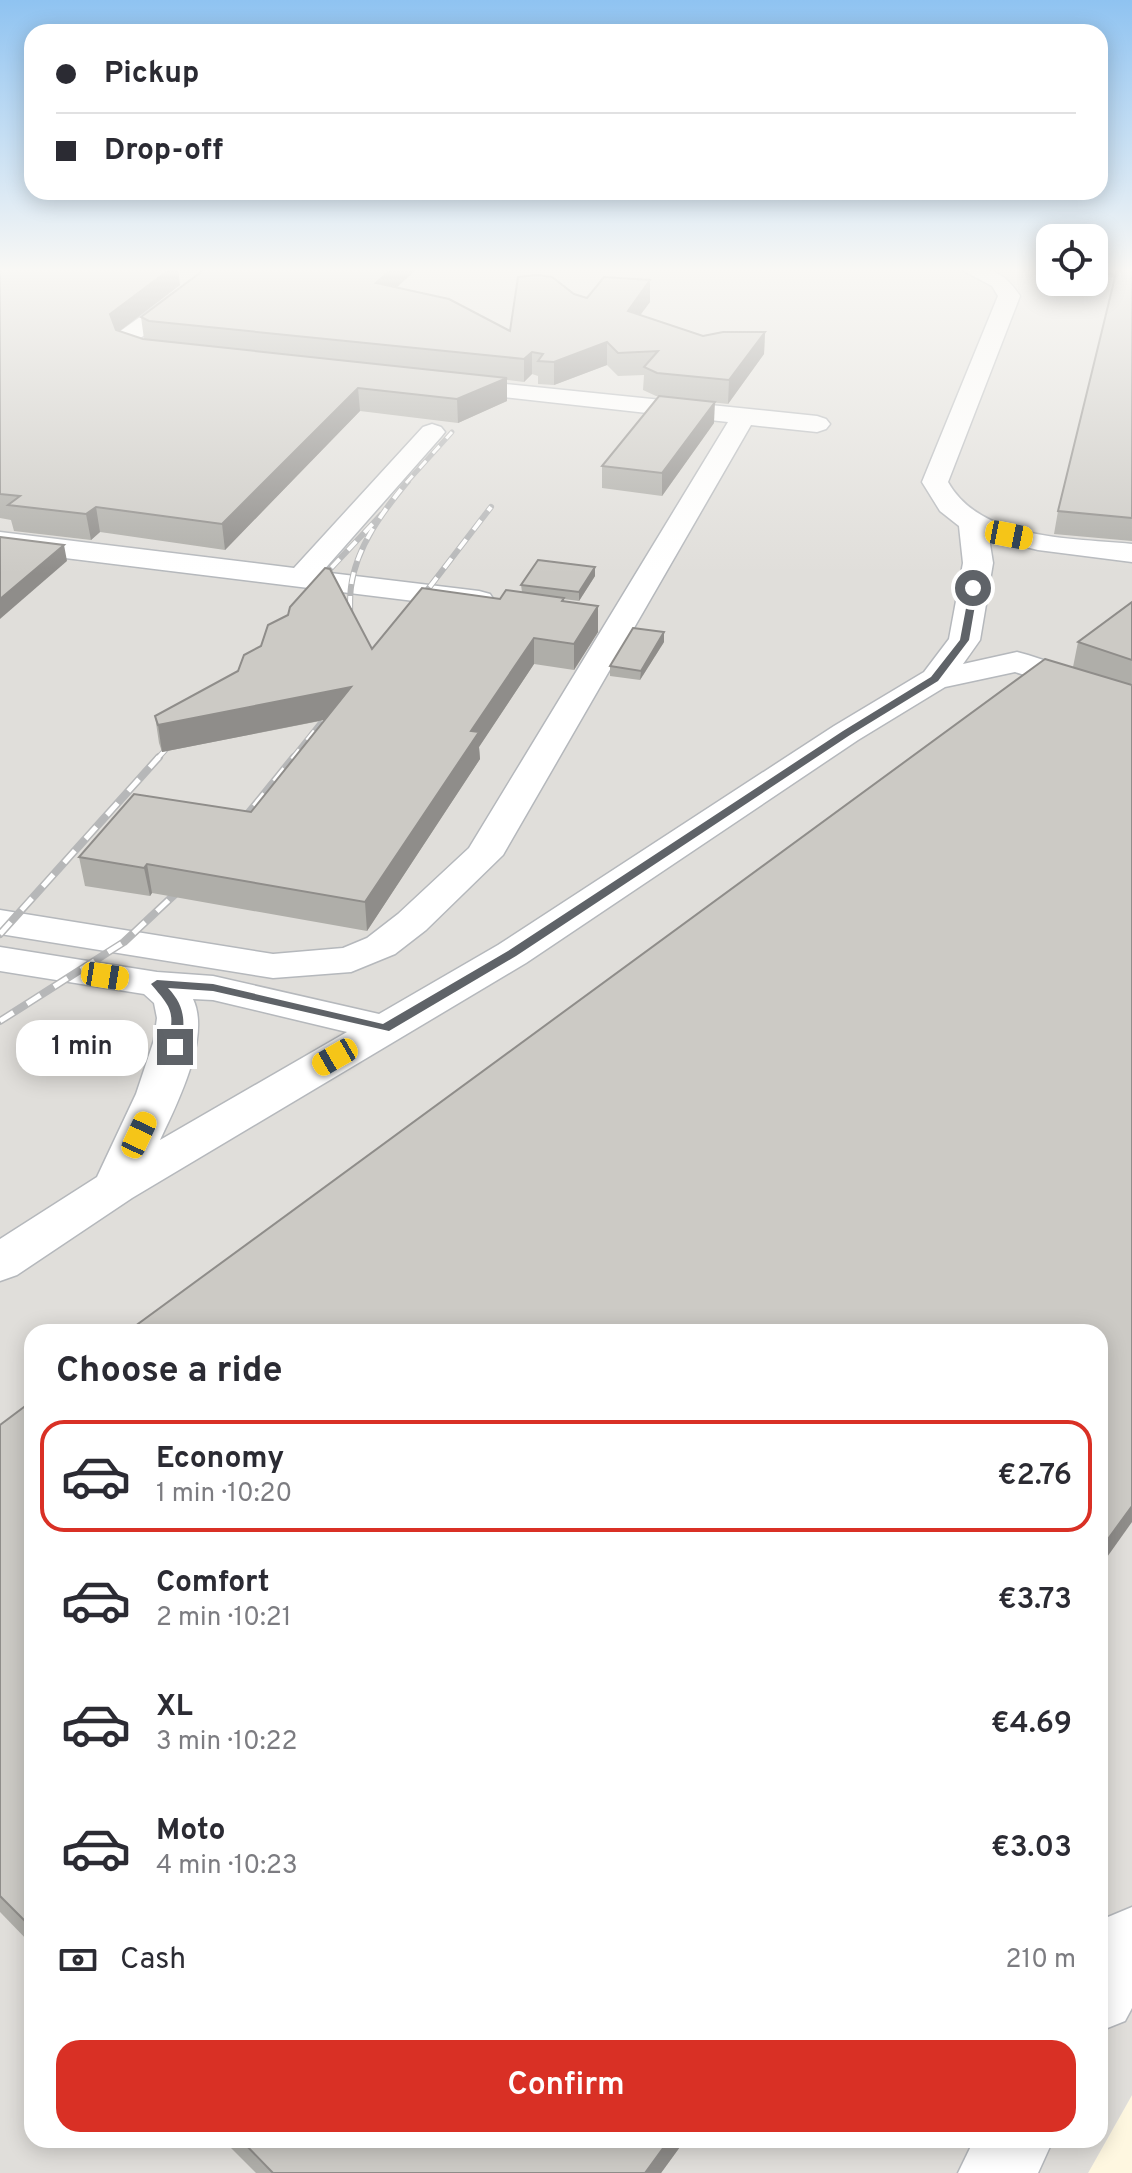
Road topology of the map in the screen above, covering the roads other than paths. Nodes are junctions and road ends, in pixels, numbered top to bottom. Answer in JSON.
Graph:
{"nodes":[{"id":1,"x":979,"y":370,"type":"edge"},
{"id":2,"x":430,"y":383,"type":"edge"},
{"id":3,"x":744,"y":416,"type":"junction"},
{"id":4,"x":817,"y":424,"type":"dead end"},
{"id":5,"x":432,"y":432,"type":"edge"},
{"id":6,"x":973,"y":522,"type":"junction"},
{"id":7,"x":0,"y":541,"type":"edge"},
{"id":8,"x":1132,"y":553,"type":"edge"},
{"id":9,"x":301,"y":578,"type":"junction"},
{"id":10,"x":502,"y":603,"type":"edge"},
{"id":11,"x":935,"y":679,"type":"junction"},
{"id":12,"x":1132,"y":700,"type":"edge"},
{"id":13,"x":0,"y":922,"type":"edge"},
{"id":14,"x":0,"y":959,"type":"edge"},
{"id":15,"x":157,"y":984,"type":"junction"},
{"id":16,"x":385,"y":1028,"type":"junction"},
{"id":17,"x":115,"y":1187,"type":"junction"},
{"id":18,"x":0,"y":1263,"type":"edge"},
{"id":19,"x":1132,"y":1941,"type":"edge"},
{"id":20,"x":1108,"y":1982,"type":"edge"},
{"id":21,"x":1011,"y":2148,"type":"edge"},
{"id":22,"x":996,"y":2173,"type":"edge"}],
"edges":[{"from":1,"to":6,"type":"lane"},
{"from":2,"to":3,"type":"lane"},
{"from":3,"to":4,"type":"lane"},
{"from":3,"to":13,"type":"lane"},
{"from":5,"to":9,"type":"lane"},
{"from":6,"to":8,"type":"lane"},
{"from":6,"to":11,"type":"lane"},
{"from":7,"to":9,"type":"lane"},
{"from":9,"to":10,"type":"lane"},
{"from":11,"to":12,"type":"lane"},
{"from":11,"to":16,"type":"lane"},
{"from":14,"to":15,"type":"lane"},
{"from":15,"to":16,"type":"lane"},
{"from":15,"to":17,"type":"lane"},
{"from":16,"to":17,"type":"lane"},
{"from":17,"to":18,"type":"lane"},
{"from":19,"to":20,"type":"lane"},
{"from":21,"to":22,"type":"lane"}]}
